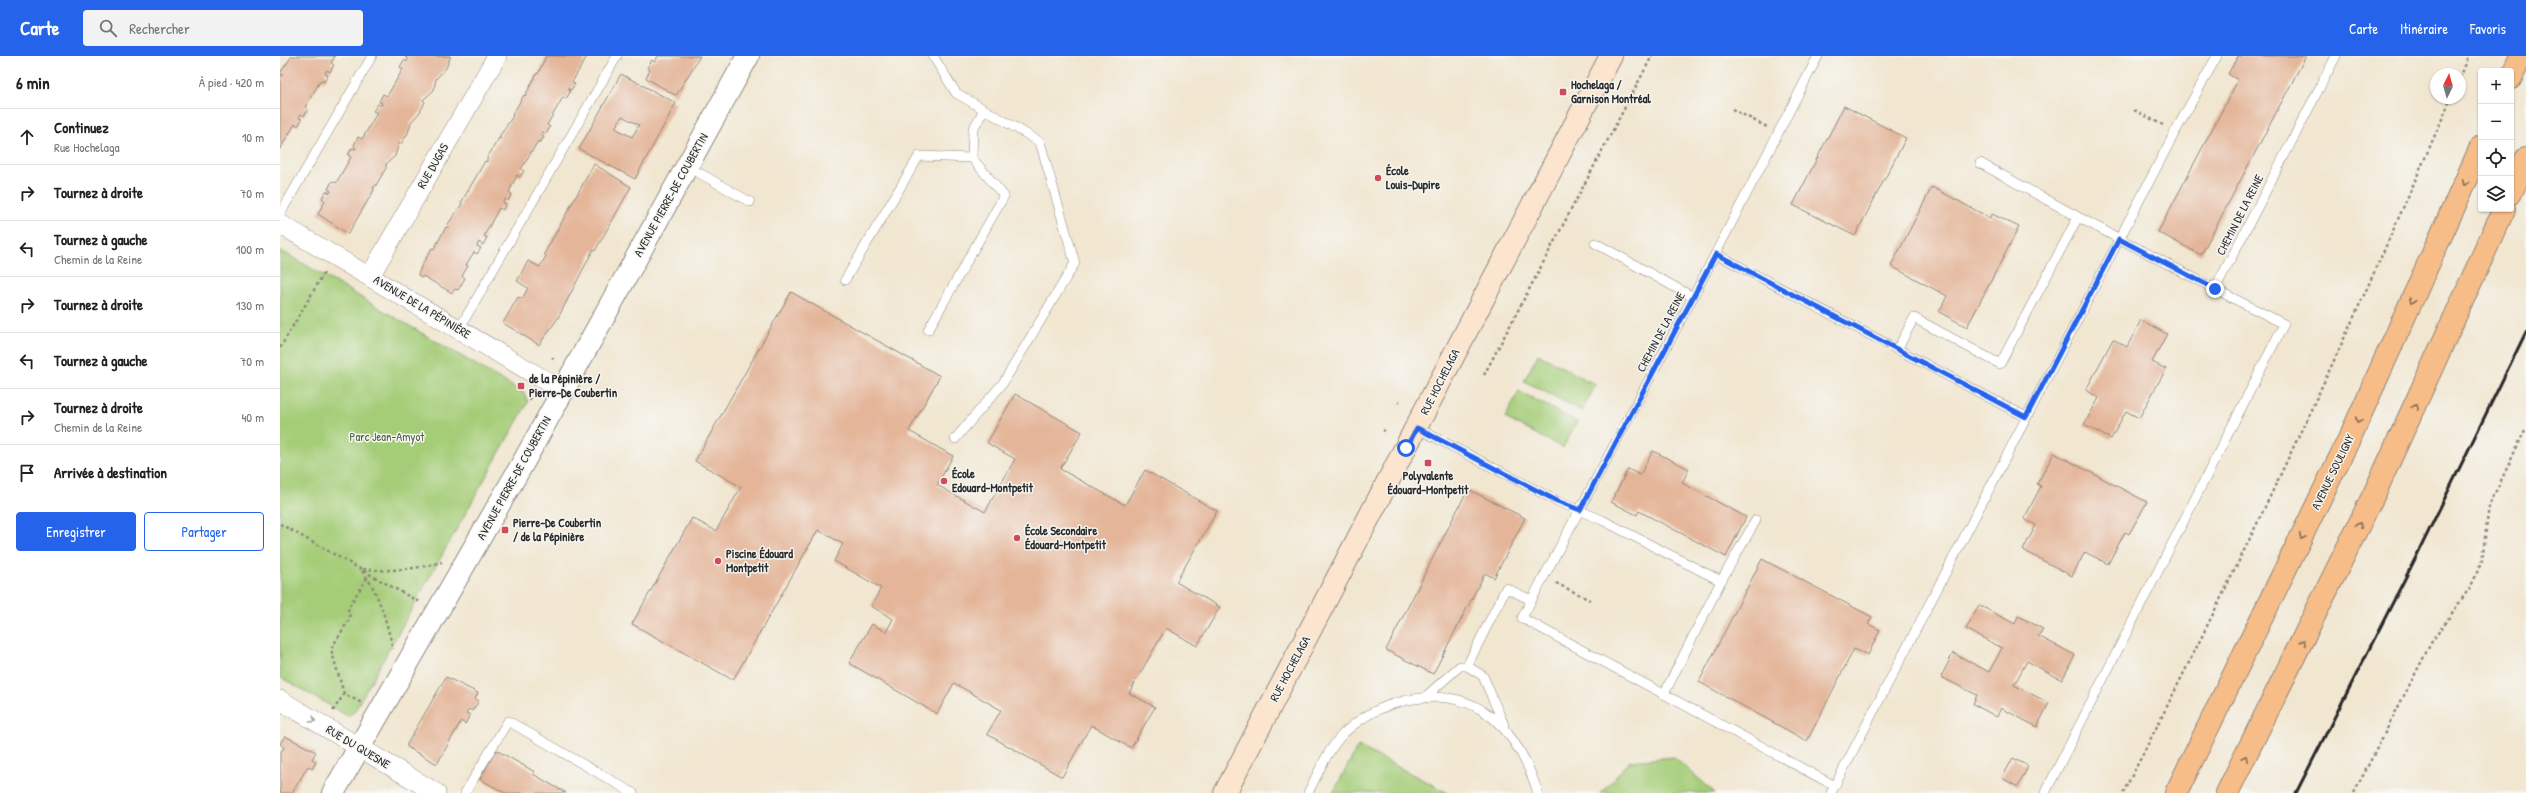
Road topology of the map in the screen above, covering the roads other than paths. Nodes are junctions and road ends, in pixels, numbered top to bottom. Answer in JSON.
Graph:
{"nodes":[{"id":1,"x":372,"y":56,"type":"edge"},
{"id":2,"x":497,"y":56,"type":"edge"},
{"id":3,"x":618,"y":56,"type":"edge"},
{"id":4,"x":748,"y":56,"type":"edge"},
{"id":5,"x":933,"y":56,"type":"edge"},
{"id":6,"x":1611,"y":56,"type":"edge"},
{"id":7,"x":1818,"y":56,"type":"edge"},
{"id":8,"x":2217,"y":56,"type":"edge"},
{"id":9,"x":2336,"y":56,"type":"edge"},
{"id":10,"x":2521,"y":56,"type":"edge"},
{"id":11,"x":2514,"y":71,"type":"edge"},
{"id":12,"x":984,"y":110,"type":"junction"},
{"id":13,"x":2478,"y":154,"type":"edge"},
{"id":14,"x":972,"y":158,"type":"junction"},
{"id":15,"x":2526,"y":160,"type":"edge"},
{"id":16,"x":1980,"y":163,"type":"dead end"},
{"id":17,"x":687,"y":166,"type":"junction"},
{"id":18,"x":2514,"y":187,"type":"edge"},
{"id":19,"x":750,"y":202,"type":"dead end"},
{"id":20,"x":2503,"y":212,"type":"edge"},
{"id":21,"x":280,"y":214,"type":"edge"},
{"id":22,"x":2078,"y":217,"type":"junction"},
{"id":23,"x":280,"y":224,"type":"edge"},
{"id":24,"x":2119,"y":239,"type":"junction"},
{"id":25,"x":1595,"y":243,"type":"dead end"},
{"id":26,"x":1716,"y":254,"type":"junction"},
{"id":27,"x":370,"y":276,"type":"junction"},
{"id":28,"x":845,"y":280,"type":"dead end"},
{"id":29,"x":2215,"y":289,"type":"junction"},
{"id":30,"x":1693,"y":296,"type":"junction"},
{"id":31,"x":459,"y":328,"type":"junction"},
{"id":32,"x":928,"y":330,"type":"dead end"},
{"id":33,"x":1897,"y":350,"type":"junction"},
{"id":34,"x":563,"y":391,"type":"junction"},
{"id":35,"x":2026,"y":417,"type":"junction"},
{"id":36,"x":1417,"y":428,"type":"junction"},
{"id":37,"x":955,"y":439,"type":"dead end"},
{"id":38,"x":1580,"y":510,"type":"junction"},
{"id":39,"x":1756,"y":520,"type":"dead end"},
{"id":40,"x":1721,"y":582,"type":"junction"},
{"id":41,"x":1531,"y":600,"type":"junction"},
{"id":42,"x":1467,"y":666,"type":"junction"},
{"id":43,"x":1664,"y":694,"type":"junction"},
{"id":44,"x":1425,"y":697,"type":"junction"},
{"id":45,"x":280,"y":700,"type":"edge"},
{"id":46,"x":1507,"y":731,"type":"junction"},
{"id":47,"x":360,"y":748,"type":"junction"},
{"id":48,"x":1833,"y":790,"type":"edge"},
{"id":49,"x":333,"y":793,"type":"edge"},
{"id":50,"x":436,"y":793,"type":"edge"},
{"id":51,"x":465,"y":793,"type":"edge"},
{"id":52,"x":633,"y":793,"type":"edge"},
{"id":53,"x":1225,"y":793,"type":"edge"},
{"id":54,"x":1308,"y":793,"type":"edge"},
{"id":55,"x":1538,"y":793,"type":"edge"},
{"id":56,"x":2045,"y":793,"type":"edge"},
{"id":57,"x":2176,"y":793,"type":"edge"},
{"id":58,"x":2227,"y":793,"type":"edge"}],
"edges":[{"from":1,"to":21,"type":"lane"},
{"from":2,"to":27,"type":"street","name":"RUE DUGAS"},
{"from":3,"to":31,"type":"lane"},
{"from":4,"to":17,"type":"street","name":"AVENUE PIERRE-DE COUBERTIN"},
{"from":5,"to":12,"type":"lane"},
{"from":6,"to":36,"type":"main road","name":"RUE HOCHELAGA"},
{"from":7,"to":26,"type":"lane","name":"CHEMIN DE LA REINE"},
{"from":8,"to":24,"type":"lane"},
{"from":9,"to":29,"type":"lane","name":"CHEMIN DE LA REINE"},
{"from":10,"to":11,"type":"highway"},
{"from":12,"to":14,"type":"lane"},
{"from":12,"to":37,"type":"lane"},
{"from":13,"to":57,"type":"highway","name":"AVENUE SOULIGNY","one_way":true},
{"from":14,"to":28,"type":"lane"},
{"from":14,"to":32,"type":"lane"},
{"from":15,"to":18,"type":"highway"},
{"from":16,"to":22,"type":"lane"},
{"from":17,"to":19,"type":"lane"},
{"from":17,"to":34,"type":"street","name":"AVENUE PIERRE-DE COUBERTIN"},
{"from":58,"to":20,"type":"highway","one_way":true},
{"from":22,"to":24,"type":"lane"},
{"from":22,"to":33,"type":"lane"},
{"from":23,"to":27,"type":"street","name":"AVENUE DE LA PÉPINIÈRE"},
{"from":24,"to":29,"type":"lane"},
{"from":24,"to":35,"type":"lane"},
{"from":25,"to":30,"type":"lane"},
{"from":26,"to":30,"type":"lane","name":"CHEMIN DE LA REINE"},
{"from":26,"to":33,"type":"lane"},
{"from":27,"to":31,"type":"street","name":"AVENUE DE LA PÉPINIÈRE"},
{"from":29,"to":56,"type":"lane"},
{"from":30,"to":38,"type":"lane","name":"CHEMIN DE LA REINE"},
{"from":31,"to":34,"type":"street","name":"AVENUE DE LA PÉPINIÈRE"},
{"from":33,"to":35,"type":"lane"},
{"from":34,"to":47,"type":"street","name":"AVENUE PIERRE-DE COUBERTIN"},
{"from":35,"to":48,"type":"lane"},
{"from":36,"to":38,"type":"lane"},
{"from":36,"to":53,"type":"main road","name":"RUE HOCHELAGA"},
{"from":38,"to":40,"type":"lane"},
{"from":38,"to":41,"type":"lane","name":"CHEMIN DE LA REINE"},
{"from":39,"to":40,"type":"lane"},
{"from":40,"to":43,"type":"lane"},
{"from":41,"to":42,"type":"lane"},
{"from":41,"to":43,"type":"lane","name":"CHEMIN DE LA REINE"},
{"from":42,"to":44,"type":"lane"},
{"from":42,"to":46,"type":"lane"},
{"from":43,"to":48,"type":"lane"},
{"from":44,"to":46,"type":"lane"},
{"from":44,"to":54,"type":"lane"},
{"from":45,"to":47,"type":"street","name":"RUE DU QUESNE","one_way":true},
{"from":46,"to":55,"type":"lane"},
{"from":47,"to":49,"type":"street","name":"AVENUE PIERRE-DE COUBERTIN"},
{"from":47,"to":50,"type":"street","name":"RUE DU QUESNE"},
{"from":51,"to":52,"type":"lane"}]}
